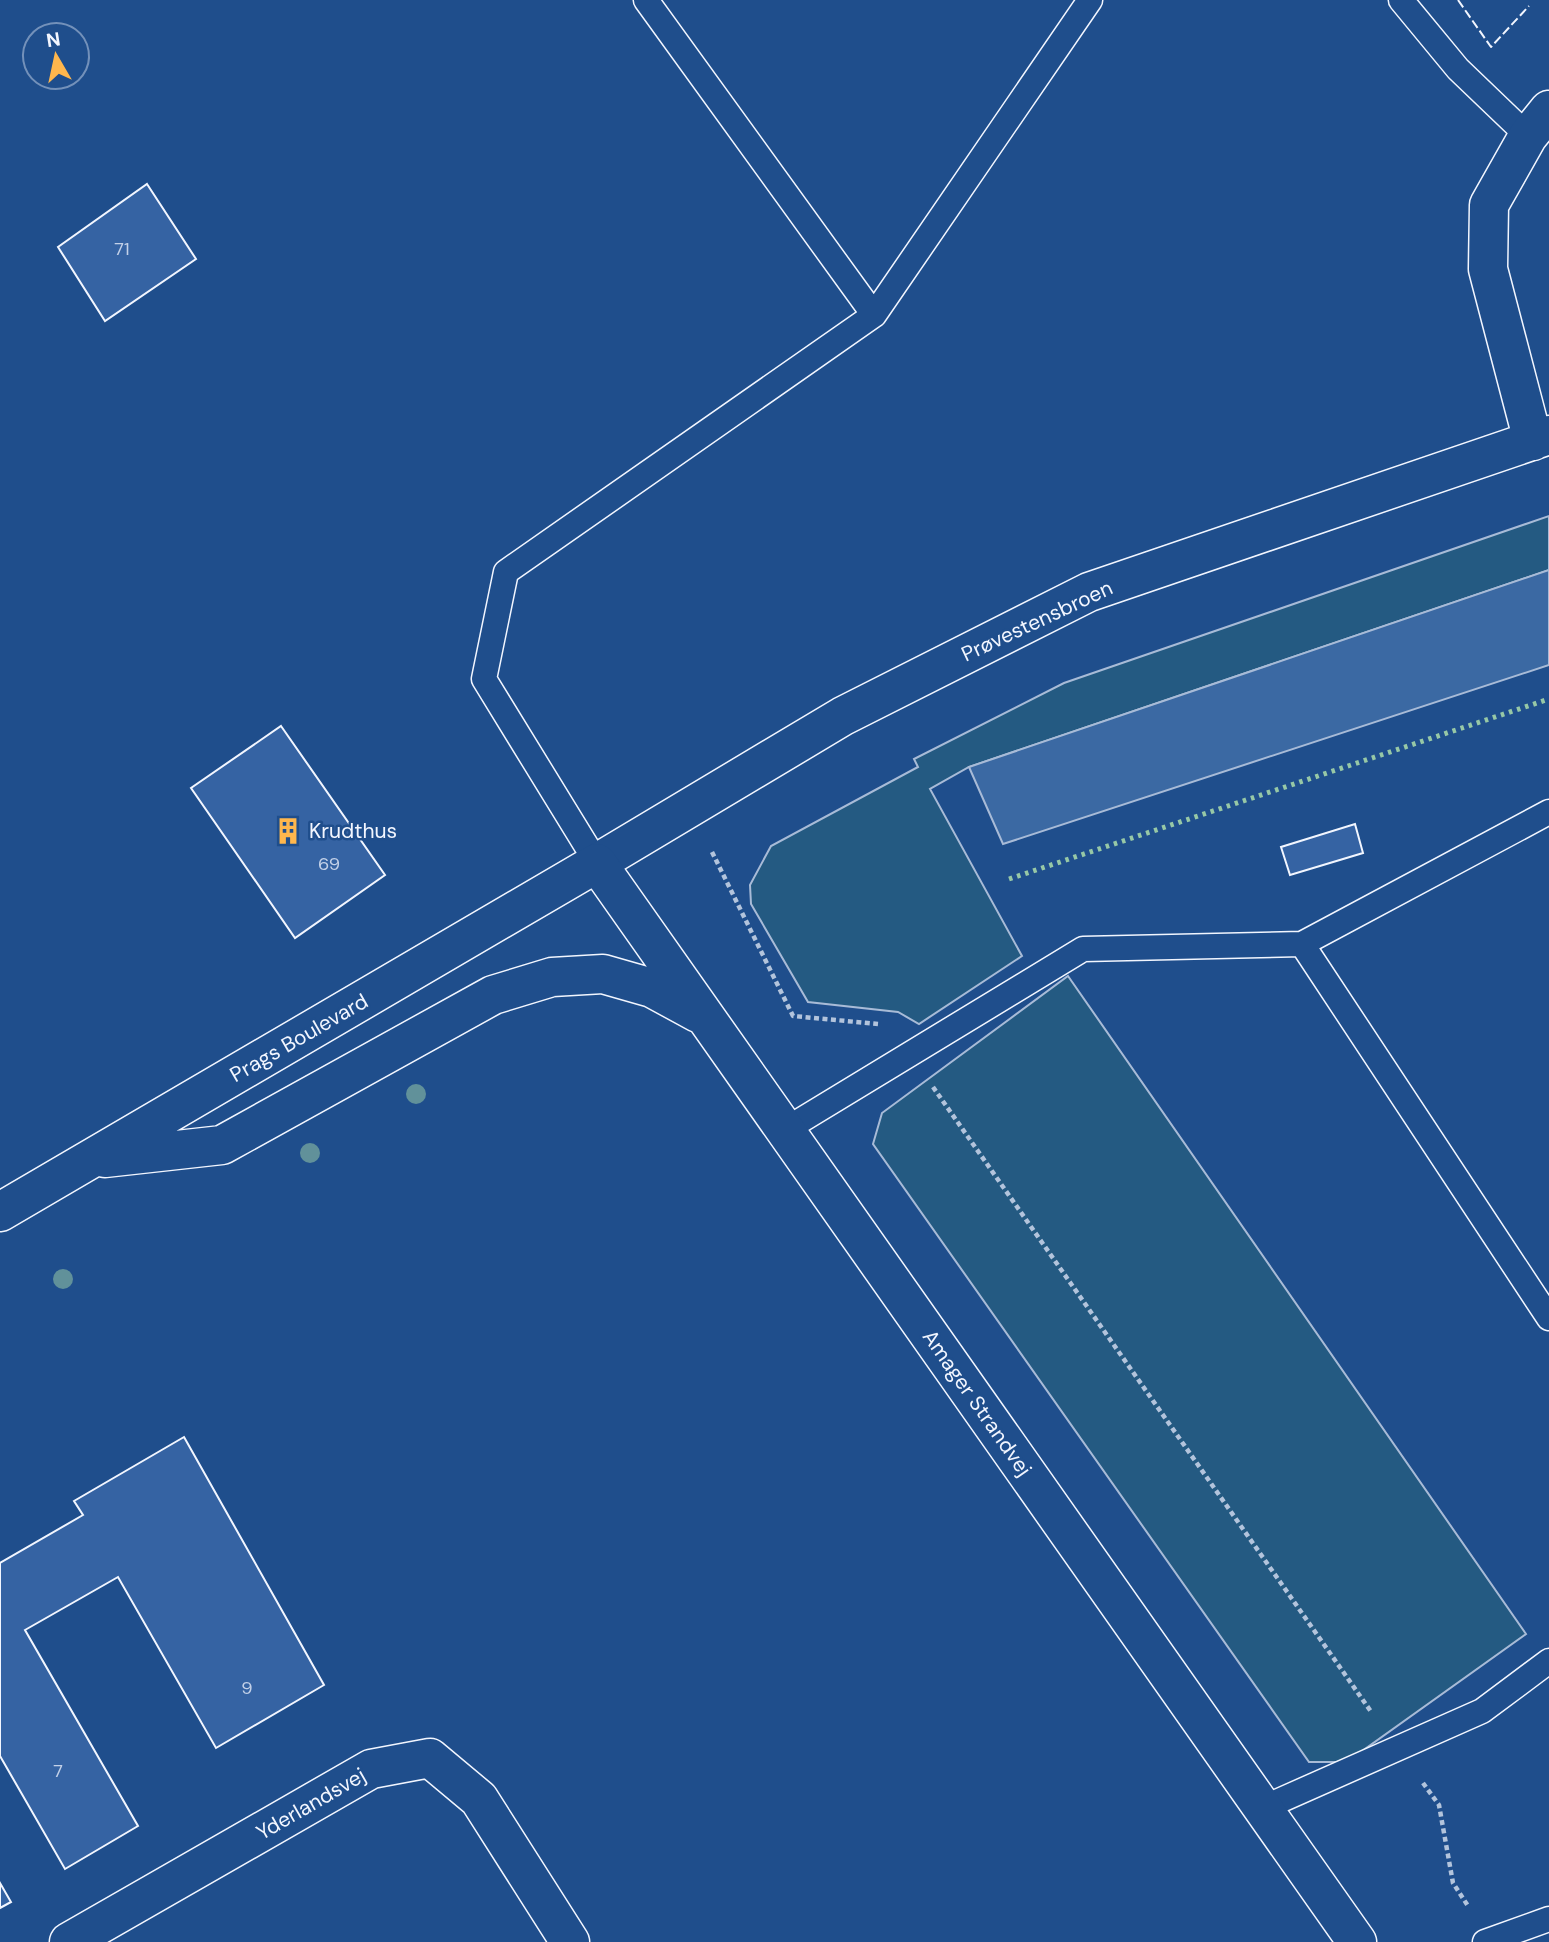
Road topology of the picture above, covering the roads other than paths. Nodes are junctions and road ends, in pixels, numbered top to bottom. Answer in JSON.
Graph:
{"nodes":[{"id":1,"x":646,"y":0,"type":"edge"},
{"id":2,"x":1090,"y":0,"type":"edge"},
{"id":3,"x":1401,"y":0,"type":"edge"},
{"id":4,"x":1539,"y":123,"type":"edge"},
{"id":5,"x":874,"y":315,"type":"junction"},
{"id":6,"x":1541,"y":438,"type":"edge"},
{"id":7,"x":1549,"y":812,"type":"edge"},
{"id":8,"x":597,"y":863,"type":"junction"},
{"id":9,"x":1302,"y":944,"type":"junction"},
{"id":10,"x":706,"y":1017,"type":"junction"},
{"id":11,"x":785,"y":1130,"type":"junction"},
{"id":12,"x":89,"y":1160,"type":"junction"},
{"id":13,"x":0,"y":1212,"type":"edge"},
{"id":14,"x":1549,"y":1318,"type":"edge"},
{"id":15,"x":1549,"y":1661,"type":"edge"},
{"id":16,"x":1263,"y":1808,"type":"junction"},
{"id":17,"x":1549,"y":1919,"type":"edge"},
{"id":18,"x":1488,"y":1940,"type":"edge"},
{"id":19,"x":69,"y":1942,"type":"edge"},
{"id":20,"x":570,"y":1942,"type":"edge"},
{"id":21,"x":1357,"y":1942,"type":"edge"}],
"edges":[{"from":1,"to":5,"type":"lane"},
{"from":2,"to":5,"type":"lane"},
{"from":3,"to":4,"type":"lane"},
{"from":4,"to":6,"type":"street"},
{"from":5,"to":8,"type":"lane"},
{"from":6,"to":8,"type":"street","name":"Prøvestensbroen"},
{"from":7,"to":9,"type":"lane"},
{"from":8,"to":10,"type":"street","name":"Amager Strandvej"},
{"from":8,"to":12,"type":"street","name":"Prags Boulevard"},
{"from":9,"to":11,"type":"lane"},
{"from":9,"to":14,"type":"lane"},
{"from":10,"to":11,"type":"street","name":"Amager Strandvej"},
{"from":10,"to":12,"type":"street"},
{"from":11,"to":16,"type":"street","name":"Amager Strandvej"},
{"from":12,"to":13,"type":"street","name":"Prags Boulevard"},
{"from":15,"to":16,"type":"lane"},
{"from":16,"to":21,"type":"street","name":"Amager Strandvej"},
{"from":17,"to":18,"type":"lane"},
{"from":19,"to":20,"type":"street","name":"Yderlandsvej"}]}
